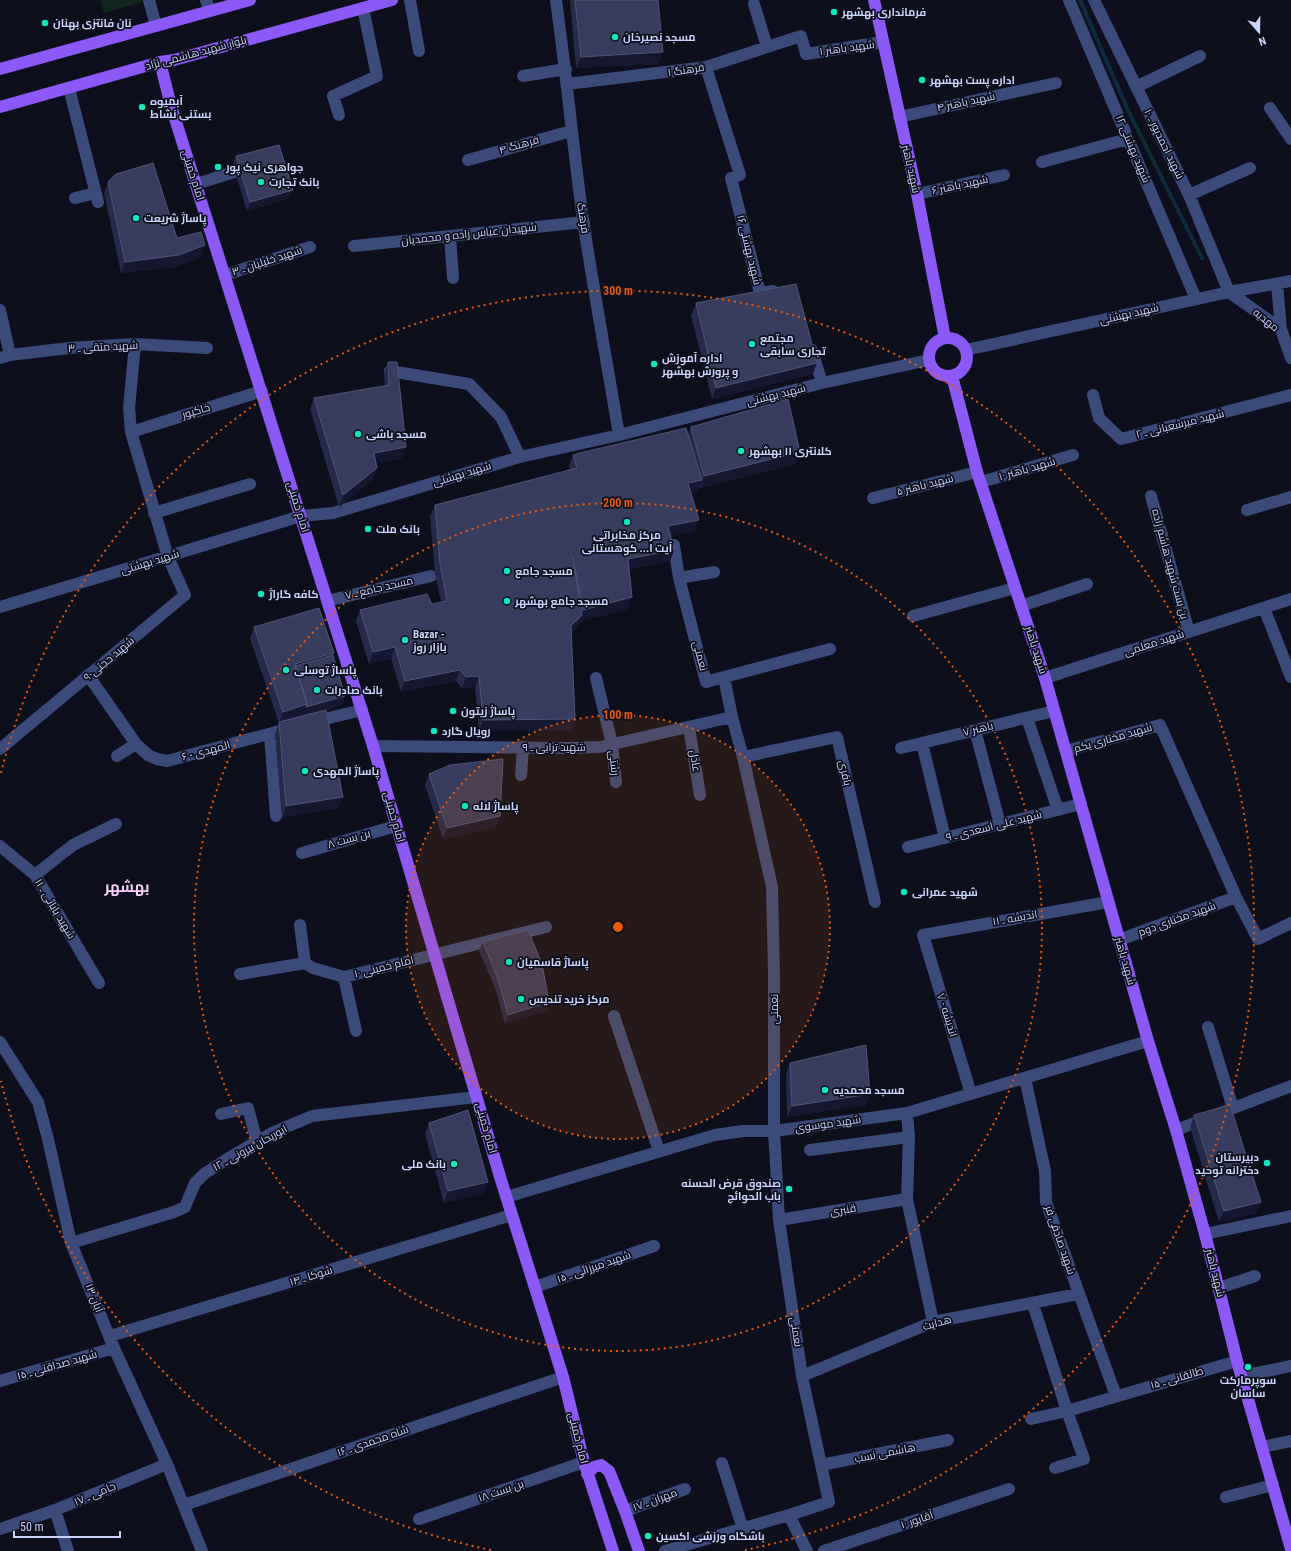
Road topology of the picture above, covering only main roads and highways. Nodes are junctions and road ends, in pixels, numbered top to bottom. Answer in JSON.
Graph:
{"nodes":[{"id":1,"x":250,"y":0,"type":"edge"},
{"id":2,"x":392,"y":0,"type":"edge"},
{"id":3,"x":874,"y":0,"type":"edge"},
{"id":4,"x":208,"y":6,"type":"edge"},
{"id":5,"x":160,"y":62,"type":"junction"},
{"id":6,"x":0,"y":69,"type":"edge"},
{"id":7,"x":0,"y":107,"type":"edge"},
{"id":8,"x":945,"y":338,"type":"junction"},
{"id":9,"x":952,"y":376,"type":"junction"},
{"id":10,"x":588,"y":1474,"type":"junction"},
{"id":11,"x":1291,"y":1549,"type":"edge"},
{"id":12,"x":612,"y":1551,"type":"edge"},
{"id":13,"x":639,"y":1551,"type":"edge"}],
"edges":[{"from":1,"to":4,"type":"main road"},
{"from":2,"to":5,"type":"main road","name":"بلوار شهید هاشمی نژاد"},
{"from":3,"to":8,"type":"main road","name":"شهید باهنر"},
{"from":4,"to":6,"type":"main road"},
{"from":5,"to":7,"type":"main road","name":"بلوار شهید هاشمی نژاد"},
{"from":5,"to":10,"type":"main road","name":"امام خمینی"},
{"from":8,"to":9,"type":"main road"},
{"from":8,"to":9,"type":"main road"},
{"from":9,"to":11,"type":"main road","name":"شهید باهنر"},
{"from":10,"to":12,"type":"main road","name":"امام خمینی"},
{"from":10,"to":13,"type":"main road"}]}
